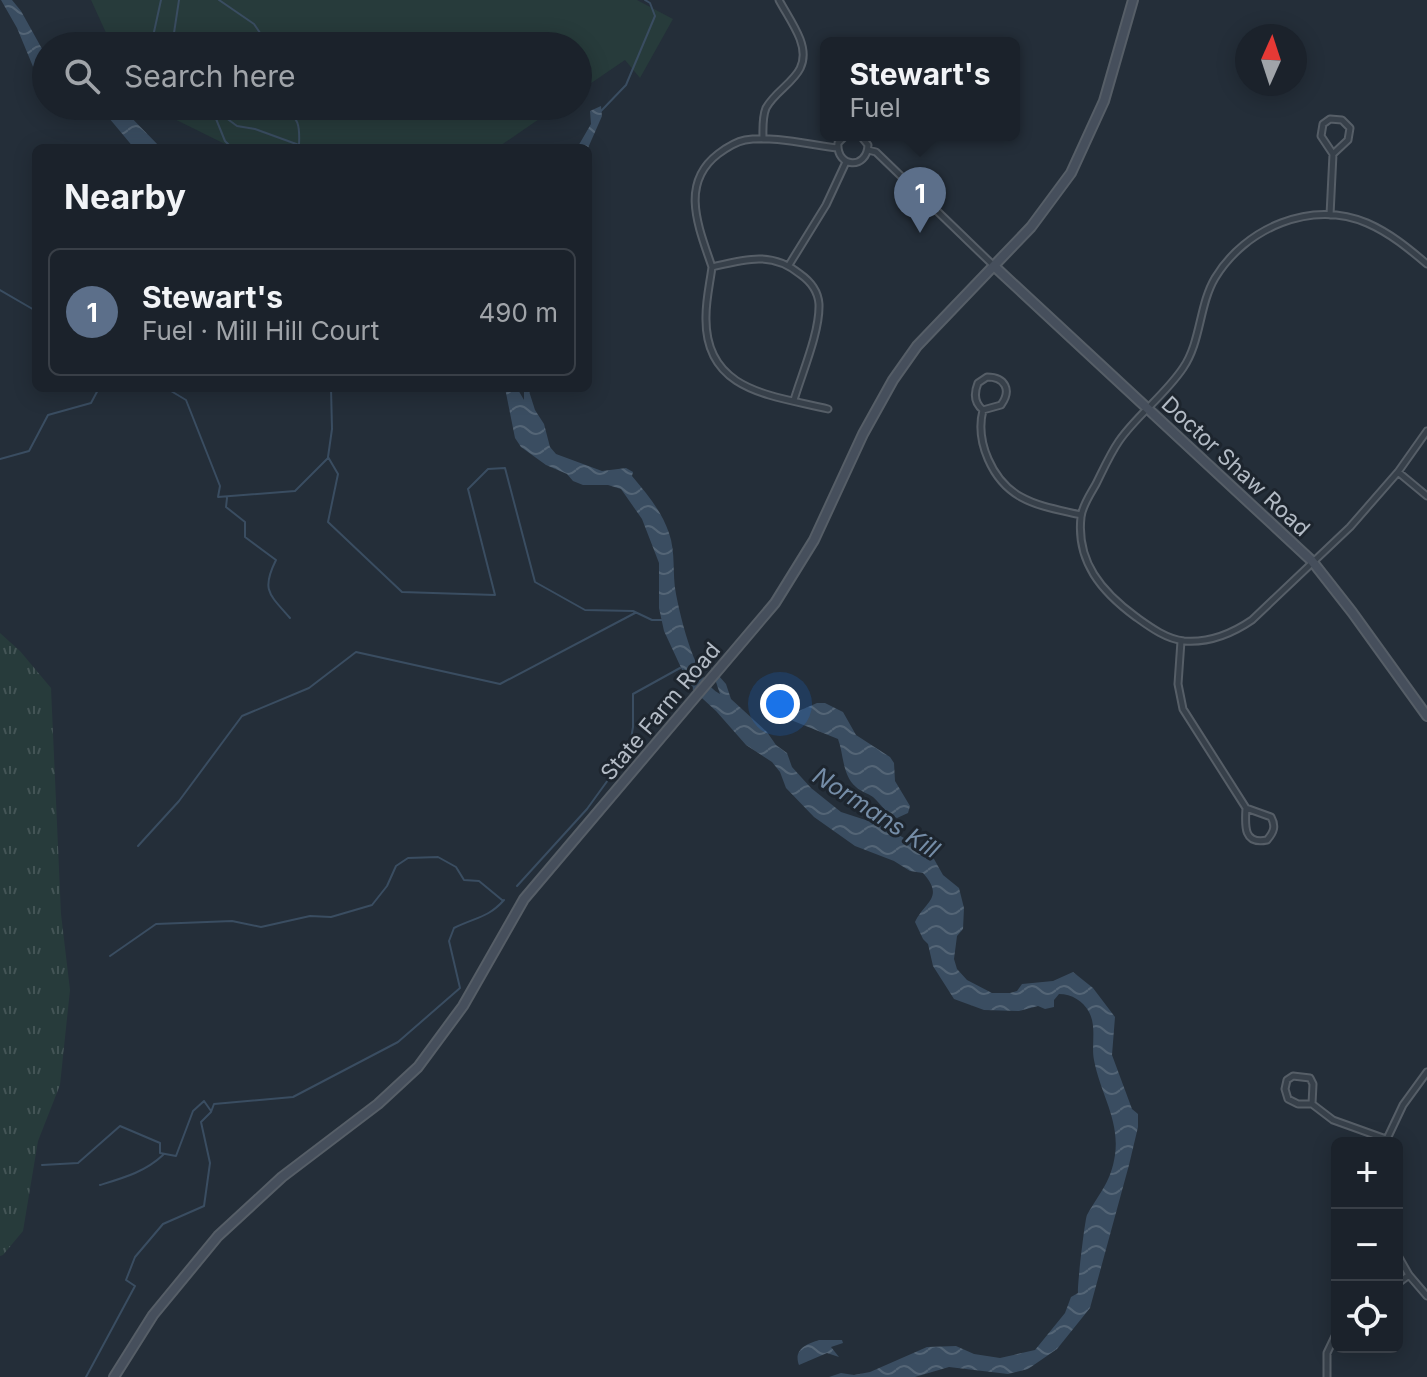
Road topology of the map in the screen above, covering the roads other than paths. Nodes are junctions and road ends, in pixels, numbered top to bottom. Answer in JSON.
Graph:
{"nodes":[{"id":1,"x":779,"y":0,"type":"edge"},
{"id":2,"x":1133,"y":0,"type":"edge"},
{"id":3,"x":763,"y":139,"type":"junction"},
{"id":4,"x":840,"y":141,"type":"edge"},
{"id":5,"x":866,"y":141,"type":"edge"},
{"id":6,"x":837,"y":148,"type":"junction"},
{"id":7,"x":868,"y":150,"type":"junction"},
{"id":8,"x":1333,"y":154,"type":"junction"},
{"id":9,"x":846,"y":162,"type":"junction"},
{"id":10,"x":1330,"y":215,"type":"junction"},
{"id":11,"x":1427,"y":264,"type":"edge"},
{"id":12,"x":789,"y":265,"type":"junction"},
{"id":13,"x":712,"y":267,"type":"junction"},
{"id":14,"x":995,"y":267,"type":"junction"},
{"id":15,"x":794,"y":400,"type":"junction"},
{"id":16,"x":828,"y":409,"type":"dead end"},
{"id":17,"x":983,"y":410,"type":"junction"},
{"id":18,"x":1149,"y":410,"type":"junction"},
{"id":19,"x":1427,"y":431,"type":"edge"},
{"id":20,"x":1398,"y":472,"type":"junction"},
{"id":21,"x":1427,"y":496,"type":"edge"},
{"id":22,"x":1081,"y":515,"type":"junction"},
{"id":23,"x":1312,"y":561,"type":"junction"},
{"id":24,"x":1181,"y":641,"type":"junction"},
{"id":25,"x":1427,"y":716,"type":"edge"},
{"id":26,"x":1246,"y":808,"type":"junction"},
{"id":27,"x":1427,"y":1072,"type":"edge"},
{"id":28,"x":1312,"y":1104,"type":"junction"},
{"id":29,"x":1376,"y":1137,"type":"edge"},
{"id":30,"x":1388,"y":1137,"type":"edge"},
{"id":31,"x":1403,"y":1264,"type":"edge"},
{"id":32,"x":1409,"y":1275,"type":"junction"},
{"id":33,"x":1401,"y":1281,"type":"edge"},
{"id":34,"x":1427,"y":1296,"type":"edge"},
{"id":35,"x":1331,"y":1345,"type":"edge"},
{"id":36,"x":114,"y":1377,"type":"edge"},
{"id":37,"x":1327,"y":1377,"type":"edge"}],
"edges":[{"from":1,"to":3,"type":"street"},
{"from":2,"to":14,"type":"main road","name":"State Farm Road"},
{"from":3,"to":6,"type":"street"},
{"from":3,"to":13,"type":"street"},
{"from":4,"to":6,"type":"street"},
{"from":5,"to":7,"type":"street"},
{"from":6,"to":9,"type":"street"},
{"from":7,"to":9,"type":"street"},
{"from":7,"to":14,"type":"street"},
{"from":8,"to":8,"type":"street"},
{"from":8,"to":10,"type":"street"},
{"from":9,"to":12,"type":"street"},
{"from":10,"to":11,"type":"street"},
{"from":10,"to":18,"type":"street"},
{"from":12,"to":13,"type":"street"},
{"from":12,"to":15,"type":"street"},
{"from":13,"to":15,"type":"street"},
{"from":14,"to":18,"type":"main road","name":"Doctor Shaw Road"},
{"from":14,"to":36,"type":"main road","name":"State Farm Road"},
{"from":15,"to":16,"type":"street"},
{"from":17,"to":17,"type":"street"},
{"from":17,"to":22,"type":"street"},
{"from":18,"to":22,"type":"street"},
{"from":18,"to":23,"type":"main road","name":"Doctor Shaw Road"},
{"from":19,"to":20,"type":"street"},
{"from":20,"to":21,"type":"street"},
{"from":20,"to":23,"type":"street"},
{"from":22,"to":24,"type":"street"},
{"from":23,"to":24,"type":"street"},
{"from":23,"to":25,"type":"main road","name":"Doctor Shaw Road"},
{"from":24,"to":26,"type":"street"},
{"from":26,"to":26,"type":"street"},
{"from":27,"to":30,"type":"street"},
{"from":28,"to":28,"type":"street"},
{"from":28,"to":29,"type":"street"},
{"from":31,"to":32,"type":"street"},
{"from":32,"to":33,"type":"street"},
{"from":32,"to":34,"type":"street"},
{"from":35,"to":37,"type":"street"}]}
